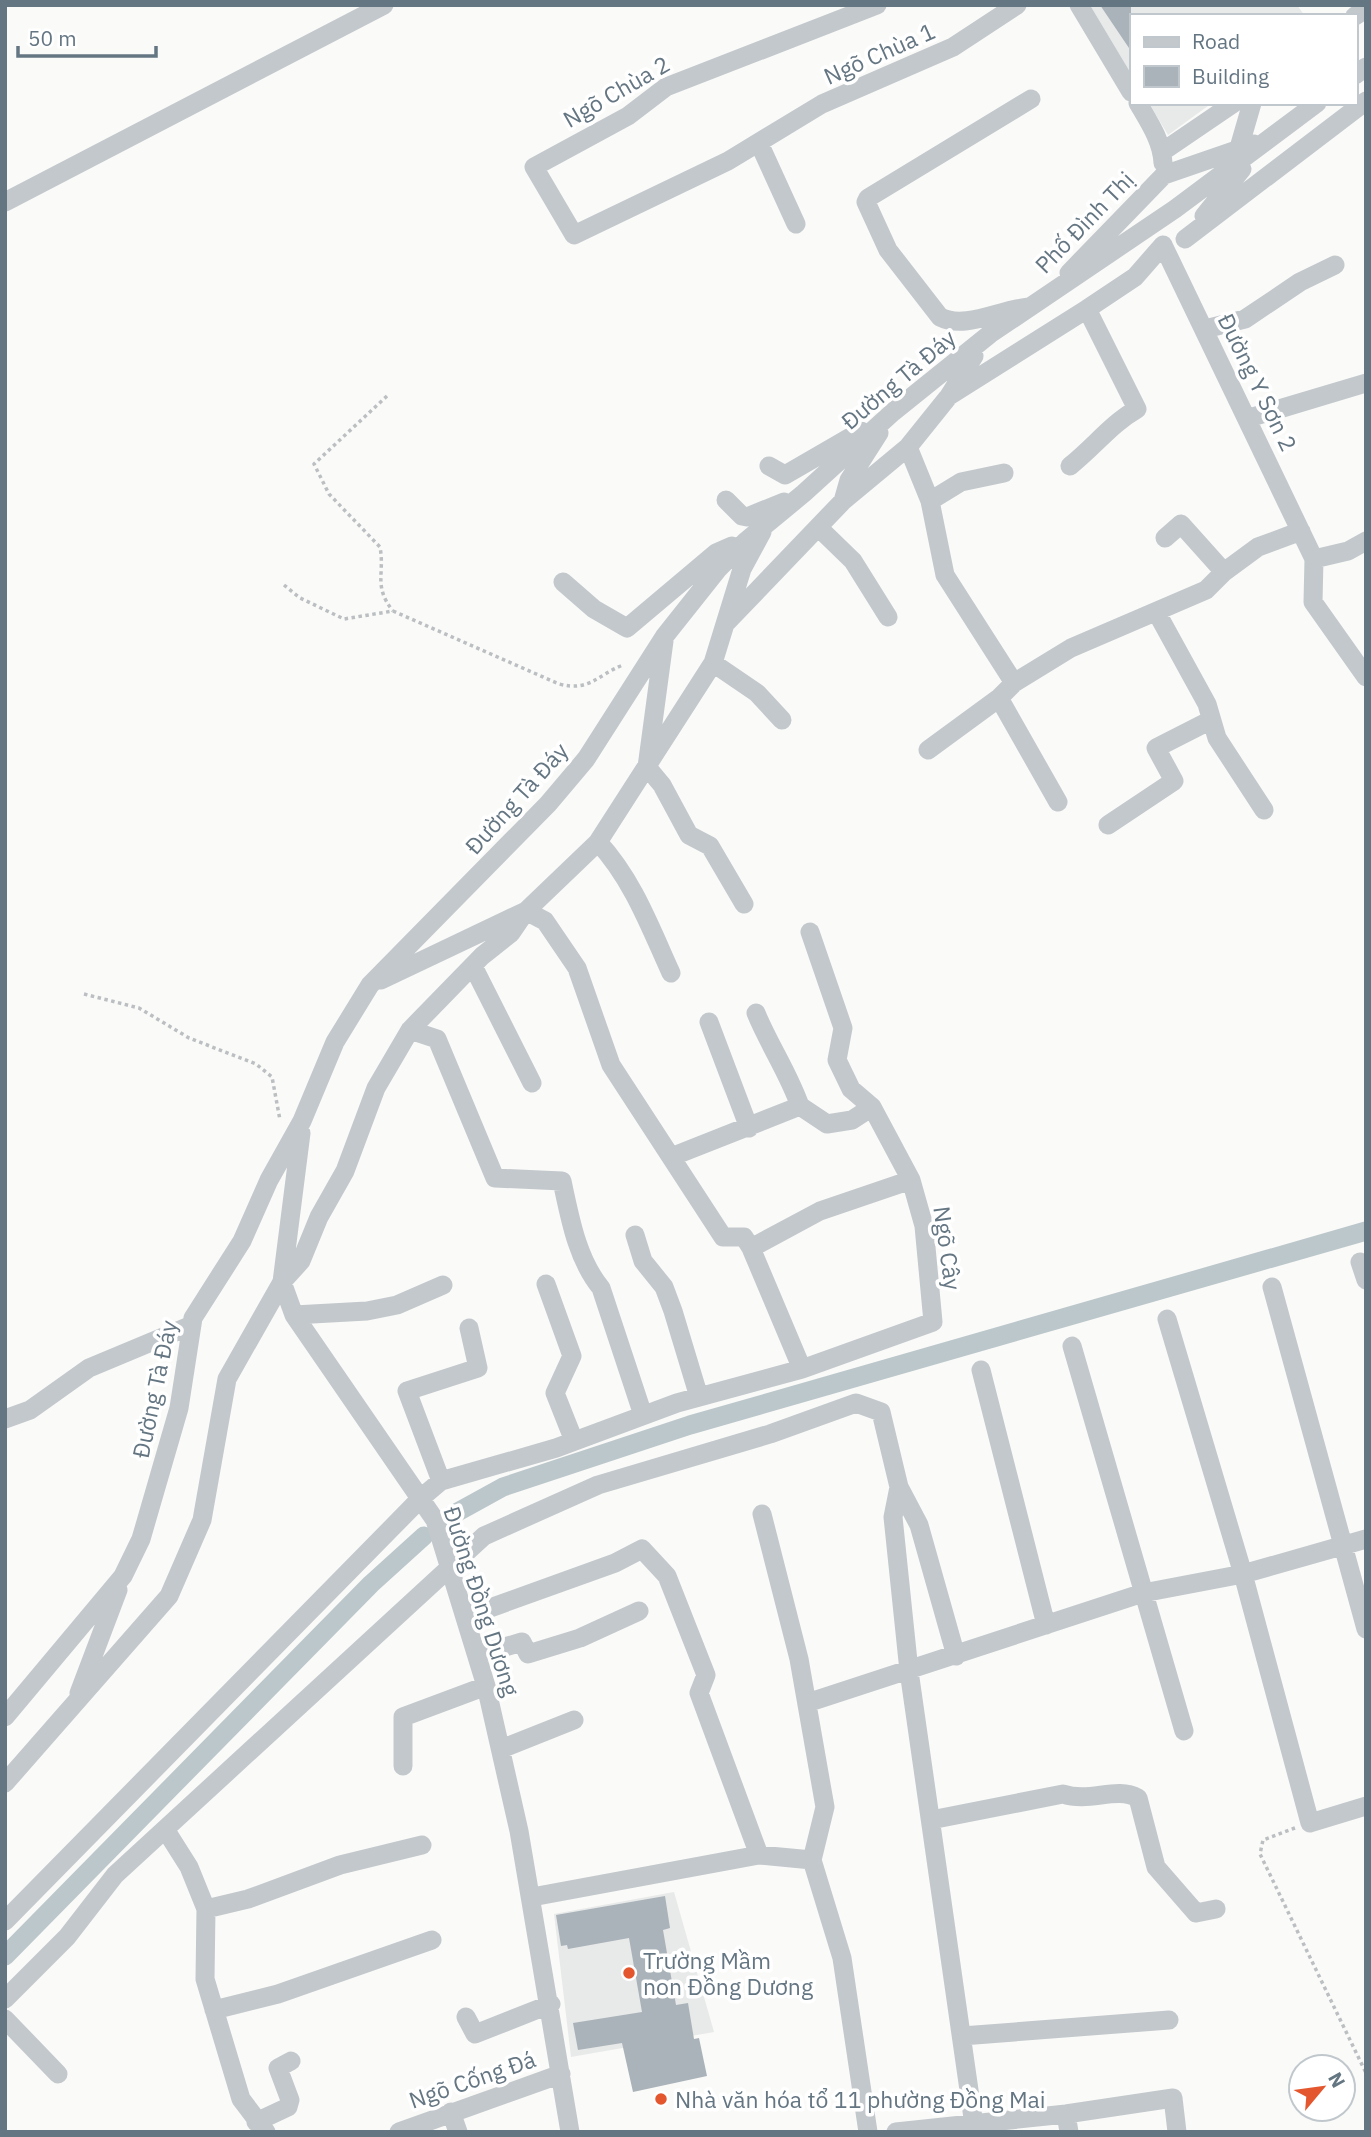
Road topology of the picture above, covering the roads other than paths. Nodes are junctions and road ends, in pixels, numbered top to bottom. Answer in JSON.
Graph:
{"nodes":[{"id":1,"x":384,"y":5,"type":"edge"},
{"id":2,"x":877,"y":5,"type":"edge"},
{"id":3,"x":1017,"y":5,"type":"edge"},
{"id":4,"x":1079,"y":5,"type":"edge"},
{"id":5,"x":1130,"y":90,"type":"edge"},
{"id":6,"x":1031,"y":99,"type":"dead end"},
{"id":7,"x":1366,"y":101,"type":"edge"},
{"id":8,"x":1139,"y":105,"type":"edge"},
{"id":9,"x":1231,"y":105,"type":"edge"},
{"id":10,"x":1251,"y":105,"type":"edge"},
{"id":11,"x":1314,"y":105,"type":"edge"},
{"id":12,"x":1269,"y":140,"type":"junction"},
{"id":13,"x":760,"y":143,"type":"junction"},
{"id":14,"x":1239,"y":148,"type":"junction"},
{"id":15,"x":1163,"y":152,"type":"junction"},
{"id":16,"x":1164,"y":175,"type":"junction"},
{"id":17,"x":5,"y":202,"type":"edge"},
{"id":18,"x":796,"y":224,"type":"dead end"},
{"id":19,"x":574,"y":235,"type":"joint"},
{"id":20,"x":1185,"y":239,"type":"junction"},
{"id":21,"x":1163,"y":245,"type":"junction"},
{"id":22,"x":1335,"y":265,"type":"dead end"},
{"id":23,"x":1037,"y":305,"type":"junction"},
{"id":24,"x":1087,"y":309,"type":"junction"},
{"id":25,"x":1205,"y":329,"type":"junction"},
{"id":26,"x":990,"y":334,"type":"junction"},
{"id":27,"x":1366,"y":383,"type":"edge"},
{"id":28,"x":949,"y":396,"type":"junction"},
{"id":29,"x":888,"y":416,"type":"junction"},
{"id":30,"x":1249,"y":418,"type":"junction"},
{"id":31,"x":908,"y":447,"type":"junction"},
{"id":32,"x":1070,"y":466,"type":"dead end"},
{"id":33,"x":769,"y":467,"type":"dead end"},
{"id":34,"x":1004,"y":473,"type":"dead end"},
{"id":35,"x":804,"y":493,"type":"junction"},
{"id":36,"x":726,"y":500,"type":"dead end"},
{"id":37,"x":843,"y":501,"type":"junction"},
{"id":38,"x":930,"y":501,"type":"junction"},
{"id":39,"x":763,"y":527,"type":"junction"},
{"id":40,"x":818,"y":527,"type":"junction"},
{"id":41,"x":1301,"y":531,"type":"junction"},
{"id":42,"x":1165,"y":538,"type":"dead end"},
{"id":43,"x":746,"y":541,"type":"junction"},
{"id":44,"x":1366,"y":541,"type":"edge"},
{"id":45,"x":1314,"y":559,"type":"junction"},
{"id":46,"x":1224,"y":572,"type":"junction"},
{"id":47,"x":563,"y":582,"type":"dead end"},
{"id":48,"x":1157,"y":613,"type":"junction"},
{"id":49,"x":888,"y":617,"type":"dead end"},
{"id":50,"x":726,"y":623,"type":"junction"},
{"id":51,"x":664,"y":637,"type":"junction"},
{"id":52,"x":713,"y":663,"type":"junction"},
{"id":53,"x":1366,"y":677,"type":"edge"},
{"id":54,"x":1014,"y":683,"type":"junction"},
{"id":55,"x":999,"y":698,"type":"junction"},
{"id":56,"x":782,"y":720,"type":"dead end"},
{"id":57,"x":1211,"y":720,"type":"junction"},
{"id":58,"x":928,"y":750,"type":"dead end"},
{"id":59,"x":647,"y":767,"type":"junction"},
{"id":60,"x":1058,"y":802,"type":"dead end"},
{"id":61,"x":1264,"y":810,"type":"dead end"},
{"id":62,"x":1108,"y":825,"type":"dead end"},
{"id":63,"x":598,"y":842,"type":"junction"},
{"id":64,"x":744,"y":904,"type":"dead end"},
{"id":65,"x":526,"y":911,"type":"junction"},
{"id":66,"x":810,"y":932,"type":"dead end"},
{"id":67,"x":473,"y":966,"type":"junction"},
{"id":68,"x":671,"y":973,"type":"dead end"},
{"id":69,"x":370,"y":985,"type":"junction"},
{"id":70,"x":756,"y":1013,"type":"dead end"},
{"id":71,"x":709,"y":1023,"type":"dead end"},
{"id":72,"x":410,"y":1030,"type":"junction"},
{"id":73,"x":532,"y":1083,"type":"dead end"},
{"id":74,"x":800,"y":1105,"type":"junction"},
{"id":75,"x":872,"y":1107,"type":"junction"},
{"id":76,"x":302,"y":1121,"type":"junction"},
{"id":77,"x":749,"y":1128,"type":"junction"},
{"id":78,"x":671,"y":1157,"type":"junction"},
{"id":79,"x":911,"y":1180,"type":"junction"},
{"id":80,"x":635,"y":1235,"type":"dead end"},
{"id":81,"x":751,"y":1248,"type":"junction"},
{"id":82,"x":282,"y":1282,"type":"junction"},
{"id":83,"x":443,"y":1284,"type":"dead end"},
{"id":84,"x":546,"y":1284,"type":"dead end"},
{"id":85,"x":1272,"y":1287,"type":"dead end"},
{"id":86,"x":294,"y":1315,"type":"junction"},
{"id":87,"x":1167,"y":1318,"type":"dead end"},
{"id":88,"x":192,"y":1325,"type":"junction"},
{"id":89,"x":469,"y":1328,"type":"dead end"},
{"id":90,"x":1072,"y":1346,"type":"dead end"},
{"id":91,"x":802,"y":1369,"type":"junction"},
{"id":92,"x":981,"y":1370,"type":"dead end"},
{"id":93,"x":699,"y":1397,"type":"junction"},
{"id":94,"x":643,"y":1415,"type":"junction"},
{"id":95,"x":5,"y":1419,"type":"edge"},
{"id":96,"x":574,"y":1441,"type":"junction"},
{"id":97,"x":441,"y":1481,"type":"junction"},
{"id":98,"x":899,"y":1487,"type":"junction"},
{"id":99,"x":421,"y":1498,"type":"junction"},
{"id":100,"x":762,"y":1514,"type":"dead end"},
{"id":101,"x":1366,"y":1539,"type":"edge"},
{"id":102,"x":1342,"y":1547,"type":"junction"},
{"id":103,"x":450,"y":1567,"type":"junction"},
{"id":104,"x":1243,"y":1574,"type":"junction"},
{"id":105,"x":123,"y":1576,"type":"junction"},
{"id":106,"x":1143,"y":1592,"type":"junction"},
{"id":107,"x":639,"y":1611,"type":"dead end"},
{"id":108,"x":465,"y":1617,"type":"junction"},
{"id":109,"x":1046,"y":1625,"type":"junction"},
{"id":110,"x":1366,"y":1629,"type":"edge"},
{"id":111,"x":477,"y":1654,"type":"junction"},
{"id":112,"x":956,"y":1656,"type":"junction"},
{"id":113,"x":909,"y":1671,"type":"junction"},
{"id":114,"x":486,"y":1686,"type":"junction"},
{"id":115,"x":807,"y":1703,"type":"junction"},
{"id":116,"x":75,"y":1705,"type":"junction"},
{"id":117,"x":5,"y":1717,"type":"edge"},
{"id":118,"x":574,"y":1720,"type":"dead end"},
{"id":119,"x":1184,"y":1731,"type":"dead end"},
{"id":120,"x":501,"y":1749,"type":"junction"},
{"id":121,"x":403,"y":1766,"type":"dead end"},
{"id":122,"x":5,"y":1783,"type":"edge"},
{"id":123,"x":1366,"y":1806,"type":"edge"},
{"id":124,"x":931,"y":1820,"type":"junction"},
{"id":125,"x":165,"y":1829,"type":"junction"},
{"id":126,"x":422,"y":1845,"type":"dead end"},
{"id":127,"x":759,"y":1855,"type":"junction"},
{"id":128,"x":813,"y":1860,"type":"junction"},
{"id":129,"x":532,"y":1896,"type":"junction"},
{"id":130,"x":206,"y":1909,"type":"junction"},
{"id":131,"x":1216,"y":1909,"type":"dead end"},
{"id":132,"x":5,"y":1921,"type":"edge"},
{"id":133,"x":432,"y":1940,"type":"dead end"},
{"id":134,"x":5,"y":1999,"type":"edge"},
{"id":135,"x":551,"y":2004,"type":"junction"},
{"id":136,"x":214,"y":2010,"type":"junction"},
{"id":137,"x":466,"y":2017,"type":"dead end"},
{"id":138,"x":5,"y":2019,"type":"edge"},
{"id":139,"x":1168,"y":2020,"type":"dead end"},
{"id":140,"x":962,"y":2036,"type":"junction"},
{"id":141,"x":291,"y":2062,"type":"dead end"},
{"id":142,"x":58,"y":2074,"type":"dead end"},
{"id":143,"x":561,"y":2074,"type":"junction"},
{"id":144,"x":451,"y":2112,"type":"junction"},
{"id":145,"x":1068,"y":2123,"type":"edge"},
{"id":146,"x":261,"y":2127,"type":"edge"},
{"id":147,"x":975,"y":2128,"type":"edge"},
{"id":148,"x":399,"y":2132,"type":"edge"},
{"id":149,"x":458,"y":2132,"type":"edge"},
{"id":150,"x":570,"y":2132,"type":"edge"},
{"id":151,"x":868,"y":2132,"type":"edge"},
{"id":152,"x":896,"y":2132,"type":"edge"},
{"id":153,"x":1177,"y":2132,"type":"edge"}],
"edges":[{"from":1,"to":17,"type":"street"},
{"from":2,"to":19,"type":"street","name":"Ngõ Chùa 2"},
{"from":3,"to":13,"type":"street","name":"Ngõ Chùa 1"},
{"from":4,"to":5,"type":"street"},
{"from":6,"to":23,"type":"street"},
{"from":7,"to":20,"type":"street"},
{"from":8,"to":15,"type":"street","name":"Phố Đình Thị"},
{"from":9,"to":15,"type":"street"},
{"from":10,"to":14,"type":"street"},
{"from":11,"to":12,"type":"street","name":"Đường Tà Đáy"},
{"from":12,"to":14,"type":"street","name":"Phố Đình Thị"},
{"from":12,"to":20,"type":"street"},
{"from":12,"to":23,"type":"street","name":"Đường Tà Đáy"},
{"from":13,"to":18,"type":"street"},
{"from":13,"to":19,"type":"street","name":"Ngõ Chùa 1"},
{"from":14,"to":16,"type":"street","name":"Phố Đình Thị"},
{"from":15,"to":16,"type":"street","name":"Phố Đình Thị"},
{"from":16,"to":23,"type":"street","name":"Phố Đình Thị"},
{"from":20,"to":21,"type":"street"},
{"from":21,"to":24,"type":"street"},
{"from":21,"to":25,"type":"street","name":"Đường Y Sơn 2"},
{"from":22,"to":25,"type":"street"},
{"from":23,"to":26,"type":"street","name":"Đường Tà Đáy"},
{"from":24,"to":28,"type":"street"},
{"from":24,"to":32,"type":"street"},
{"from":25,"to":30,"type":"street","name":"Đường Y Sơn 2"},
{"from":26,"to":28,"type":"street"},
{"from":26,"to":29,"type":"street","name":"Đường Tà Đáy"},
{"from":27,"to":30,"type":"street"},
{"from":28,"to":31,"type":"street"},
{"from":29,"to":33,"type":"street"},
{"from":29,"to":35,"type":"street","name":"Đường Tà Đáy"},
{"from":29,"to":37,"type":"street"},
{"from":30,"to":41,"type":"street","name":"Đường Y Sơn 2"},
{"from":31,"to":37,"type":"street"},
{"from":31,"to":38,"type":"street"},
{"from":34,"to":38,"type":"street"},
{"from":35,"to":36,"type":"street"},
{"from":35,"to":39,"type":"street","name":"Đường Tà Đáy"},
{"from":37,"to":40,"type":"street"},
{"from":38,"to":54,"type":"street"},
{"from":39,"to":43,"type":"street","name":"Đường Tà Đáy"},
{"from":39,"to":50,"type":"street"},
{"from":40,"to":49,"type":"street"},
{"from":40,"to":50,"type":"street"},
{"from":41,"to":45,"type":"street","name":"Đường Y Sơn 2"},
{"from":41,"to":46,"type":"street"},
{"from":42,"to":46,"type":"street"},
{"from":43,"to":47,"type":"street"},
{"from":43,"to":51,"type":"street","name":"Đường Tà Đáy"},
{"from":44,"to":45,"type":"street"},
{"from":45,"to":53,"type":"street","name":"Đường Y Sơn 2"},
{"from":46,"to":48,"type":"street"},
{"from":48,"to":54,"type":"street"},
{"from":48,"to":57,"type":"street"},
{"from":50,"to":52,"type":"street"},
{"from":51,"to":59,"type":"street"},
{"from":51,"to":69,"type":"street","name":"Đường Tà Đáy"},
{"from":52,"to":56,"type":"street"},
{"from":52,"to":59,"type":"street"},
{"from":54,"to":55,"type":"street"},
{"from":55,"to":58,"type":"street"},
{"from":55,"to":60,"type":"street"},
{"from":57,"to":61,"type":"street"},
{"from":57,"to":62,"type":"street"},
{"from":59,"to":63,"type":"street"},
{"from":59,"to":64,"type":"street"},
{"from":63,"to":65,"type":"street"},
{"from":63,"to":68,"type":"street"},
{"from":65,"to":67,"type":"street"},
{"from":65,"to":69,"type":"street"},
{"from":65,"to":78,"type":"street"},
{"from":66,"to":75,"type":"street","name":"Ngõ Cây"},
{"from":67,"to":72,"type":"street"},
{"from":67,"to":73,"type":"street"},
{"from":69,"to":76,"type":"street","name":"Đường Tà Đáy"},
{"from":70,"to":74,"type":"street"},
{"from":71,"to":77,"type":"street"},
{"from":72,"to":82,"type":"street"},
{"from":72,"to":94,"type":"street"},
{"from":74,"to":75,"type":"street"},
{"from":74,"to":77,"type":"street"},
{"from":75,"to":79,"type":"street","name":"Ngõ Cây"},
{"from":76,"to":82,"type":"street","name":"Đường Đồng Dương"},
{"from":76,"to":88,"type":"street","name":"Đường Tà Đáy"},
{"from":77,"to":78,"type":"street"},
{"from":78,"to":81,"type":"street"},
{"from":79,"to":81,"type":"street"},
{"from":79,"to":91,"type":"street","name":"Ngõ Cây"},
{"from":80,"to":93,"type":"street"},
{"from":81,"to":91,"type":"street"},
{"from":82,"to":86,"type":"street","name":"Đường Đồng Dương"},
{"from":82,"to":116,"type":"street"},
{"from":83,"to":86,"type":"street"},
{"from":84,"to":96,"type":"street"},
{"from":85,"to":102,"type":"street"},
{"from":86,"to":99,"type":"street","name":"Đường Đồng Dương"},
{"from":87,"to":104,"type":"street"},
{"from":88,"to":95,"type":"street"},
{"from":88,"to":105,"type":"street","name":"Đường Tà Đáy"},
{"from":89,"to":97,"type":"street"},
{"from":90,"to":106,"type":"street"},
{"from":91,"to":93,"type":"street"},
{"from":92,"to":109,"type":"street"},
{"from":93,"to":94,"type":"street"},
{"from":94,"to":96,"type":"street"},
{"from":96,"to":97,"type":"street"},
{"from":97,"to":99,"type":"street"},
{"from":98,"to":103,"type":"street"},
{"from":98,"to":112,"type":"street"},
{"from":98,"to":113,"type":"street"},
{"from":99,"to":103,"type":"street","name":"Đường Đồng Dương"},
{"from":99,"to":132,"type":"street"},
{"from":100,"to":115,"type":"street"},
{"from":101,"to":102,"type":"street"},
{"from":102,"to":104,"type":"street"},
{"from":102,"to":110,"type":"street"},
{"from":103,"to":108,"type":"street","name":"Đường Đồng Dương"},
{"from":103,"to":125,"type":"street"},
{"from":104,"to":106,"type":"street"},
{"from":104,"to":123,"type":"street"},
{"from":105,"to":116,"type":"street"},
{"from":105,"to":117,"type":"street","name":"Đường Tà Đáy"},
{"from":106,"to":109,"type":"street"},
{"from":106,"to":119,"type":"street"},
{"from":107,"to":111,"type":"street"},
{"from":108,"to":111,"type":"street","name":"Đường Đồng Dương"},
{"from":108,"to":127,"type":"street"},
{"from":109,"to":112,"type":"street"},
{"from":111,"to":114,"type":"street","name":"Đường Đồng Dương"},
{"from":112,"to":113,"type":"street"},
{"from":113,"to":115,"type":"street"},
{"from":113,"to":124,"type":"street"},
{"from":114,"to":120,"type":"street","name":"Đường Đồng Dương"},
{"from":114,"to":121,"type":"street"},
{"from":115,"to":128,"type":"street"},
{"from":116,"to":122,"type":"street"},
{"from":118,"to":120,"type":"street"},
{"from":120,"to":129,"type":"street","name":"Đường Đồng Dương"},
{"from":124,"to":131,"type":"street"},
{"from":124,"to":140,"type":"street"},
{"from":125,"to":130,"type":"street"},
{"from":125,"to":134,"type":"street"},
{"from":126,"to":130,"type":"street"},
{"from":127,"to":128,"type":"street"},
{"from":127,"to":129,"type":"street"},
{"from":128,"to":151,"type":"street"},
{"from":129,"to":135,"type":"street","name":"Đường Đồng Dương"},
{"from":130,"to":136,"type":"street"},
{"from":133,"to":136,"type":"street"},
{"from":135,"to":137,"type":"street"},
{"from":135,"to":143,"type":"street","name":"Đường Đồng Dương"},
{"from":136,"to":146,"type":"street"},
{"from":138,"to":142,"type":"street"},
{"from":139,"to":140,"type":"street"},
{"from":140,"to":147,"type":"street"},
{"from":141,"to":146,"type":"street"},
{"from":143,"to":144,"type":"street","name":"Ngõ Cống Đá"},
{"from":143,"to":150,"type":"street","name":"Đường Đồng Dương"},
{"from":144,"to":148,"type":"street","name":"Ngõ Cống Đá"},
{"from":144,"to":149,"type":"street"},
{"from":145,"to":147,"type":"street"},
{"from":145,"to":153,"type":"street"},
{"from":147,"to":152,"type":"street"}]}
